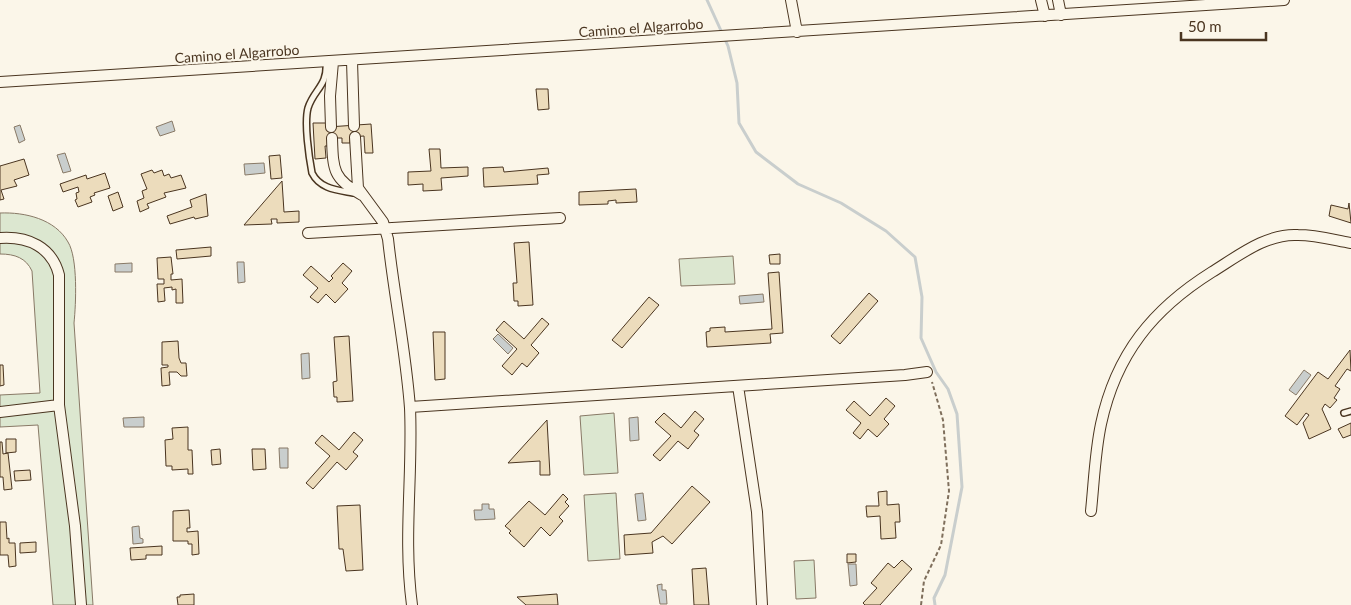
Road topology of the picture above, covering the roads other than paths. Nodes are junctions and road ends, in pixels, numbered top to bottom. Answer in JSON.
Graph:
{"nodes":[{"id":1,"x":791,"y":0,"type":"edge"},
{"id":2,"x":1042,"y":0,"type":"edge"},
{"id":3,"x":1058,"y":0,"type":"edge"},
{"id":4,"x":1284,"y":0,"type":"edge"},
{"id":5,"x":1061,"y":15,"type":"junction"},
{"id":6,"x":1045,"y":16,"type":"junction"},
{"id":7,"x":797,"y":32,"type":"junction"},
{"id":8,"x":352,"y":61,"type":"junction"},
{"id":9,"x":329,"y":62,"type":"junction"},
{"id":10,"x":0,"y":82,"type":"edge"},
{"id":11,"x":331,"y":127,"type":"dead end"},
{"id":12,"x":332,"y":138,"type":"dead end"},
{"id":13,"x":362,"y":195,"type":"junction"},
{"id":14,"x":560,"y":218,"type":"dead end"},
{"id":15,"x":386,"y":228,"type":"junction"},
{"id":16,"x":308,"y":233,"type":"dead end"},
{"id":17,"x":0,"y":238,"type":"edge"},
{"id":18,"x":1351,"y":243,"type":"edge"},
{"id":19,"x":927,"y":372,"type":"road end"},
{"id":20,"x":738,"y":386,"type":"junction"},
{"id":21,"x":58,"y":405,"type":"junction"},
{"id":22,"x":410,"y":406,"type":"junction"},
{"id":23,"x":1351,"y":411,"type":"edge"},
{"id":24,"x":0,"y":412,"type":"edge"},
{"id":25,"x":1344,"y":414,"type":"dead end"},
{"id":26,"x":1091,"y":511,"type":"dead end"},
{"id":27,"x":81,"y":605,"type":"edge"},
{"id":28,"x":412,"y":605,"type":"edge"},
{"id":29,"x":762,"y":605,"type":"edge"}],
"edges":[{"from":1,"to":7,"type":"street"},
{"from":2,"to":6,"type":"street"},
{"from":3,"to":5,"type":"street"},
{"from":4,"to":5,"type":"street","name":"Camino el Algarrobo"},
{"from":5,"to":6,"type":"street","name":"Camino el Algarrobo"},
{"from":6,"to":7,"type":"street","name":"Camino el Algarrobo"},
{"from":7,"to":8,"type":"street","name":"Camino el Algarrobo"},
{"from":8,"to":9,"type":"street","name":"Camino el Algarrobo"},
{"from":8,"to":13,"type":"street"},
{"from":9,"to":10,"type":"street","name":"Camino el Algarrobo"},
{"from":9,"to":11,"type":"street"},
{"from":9,"to":13,"type":"lane"},
{"from":12,"to":13,"type":"street"},
{"from":13,"to":15,"type":"street"},
{"from":14,"to":15,"type":"street"},
{"from":15,"to":16,"type":"street"},
{"from":15,"to":22,"type":"street"},
{"from":17,"to":21,"type":"street"},
{"from":18,"to":26,"type":"street"},
{"from":19,"to":20,"type":"street"},
{"from":20,"to":22,"type":"street"},
{"from":20,"to":29,"type":"street"},
{"from":21,"to":24,"type":"street"},
{"from":21,"to":27,"type":"street"},
{"from":22,"to":28,"type":"street"},
{"from":23,"to":25,"type":"lane"}]}
